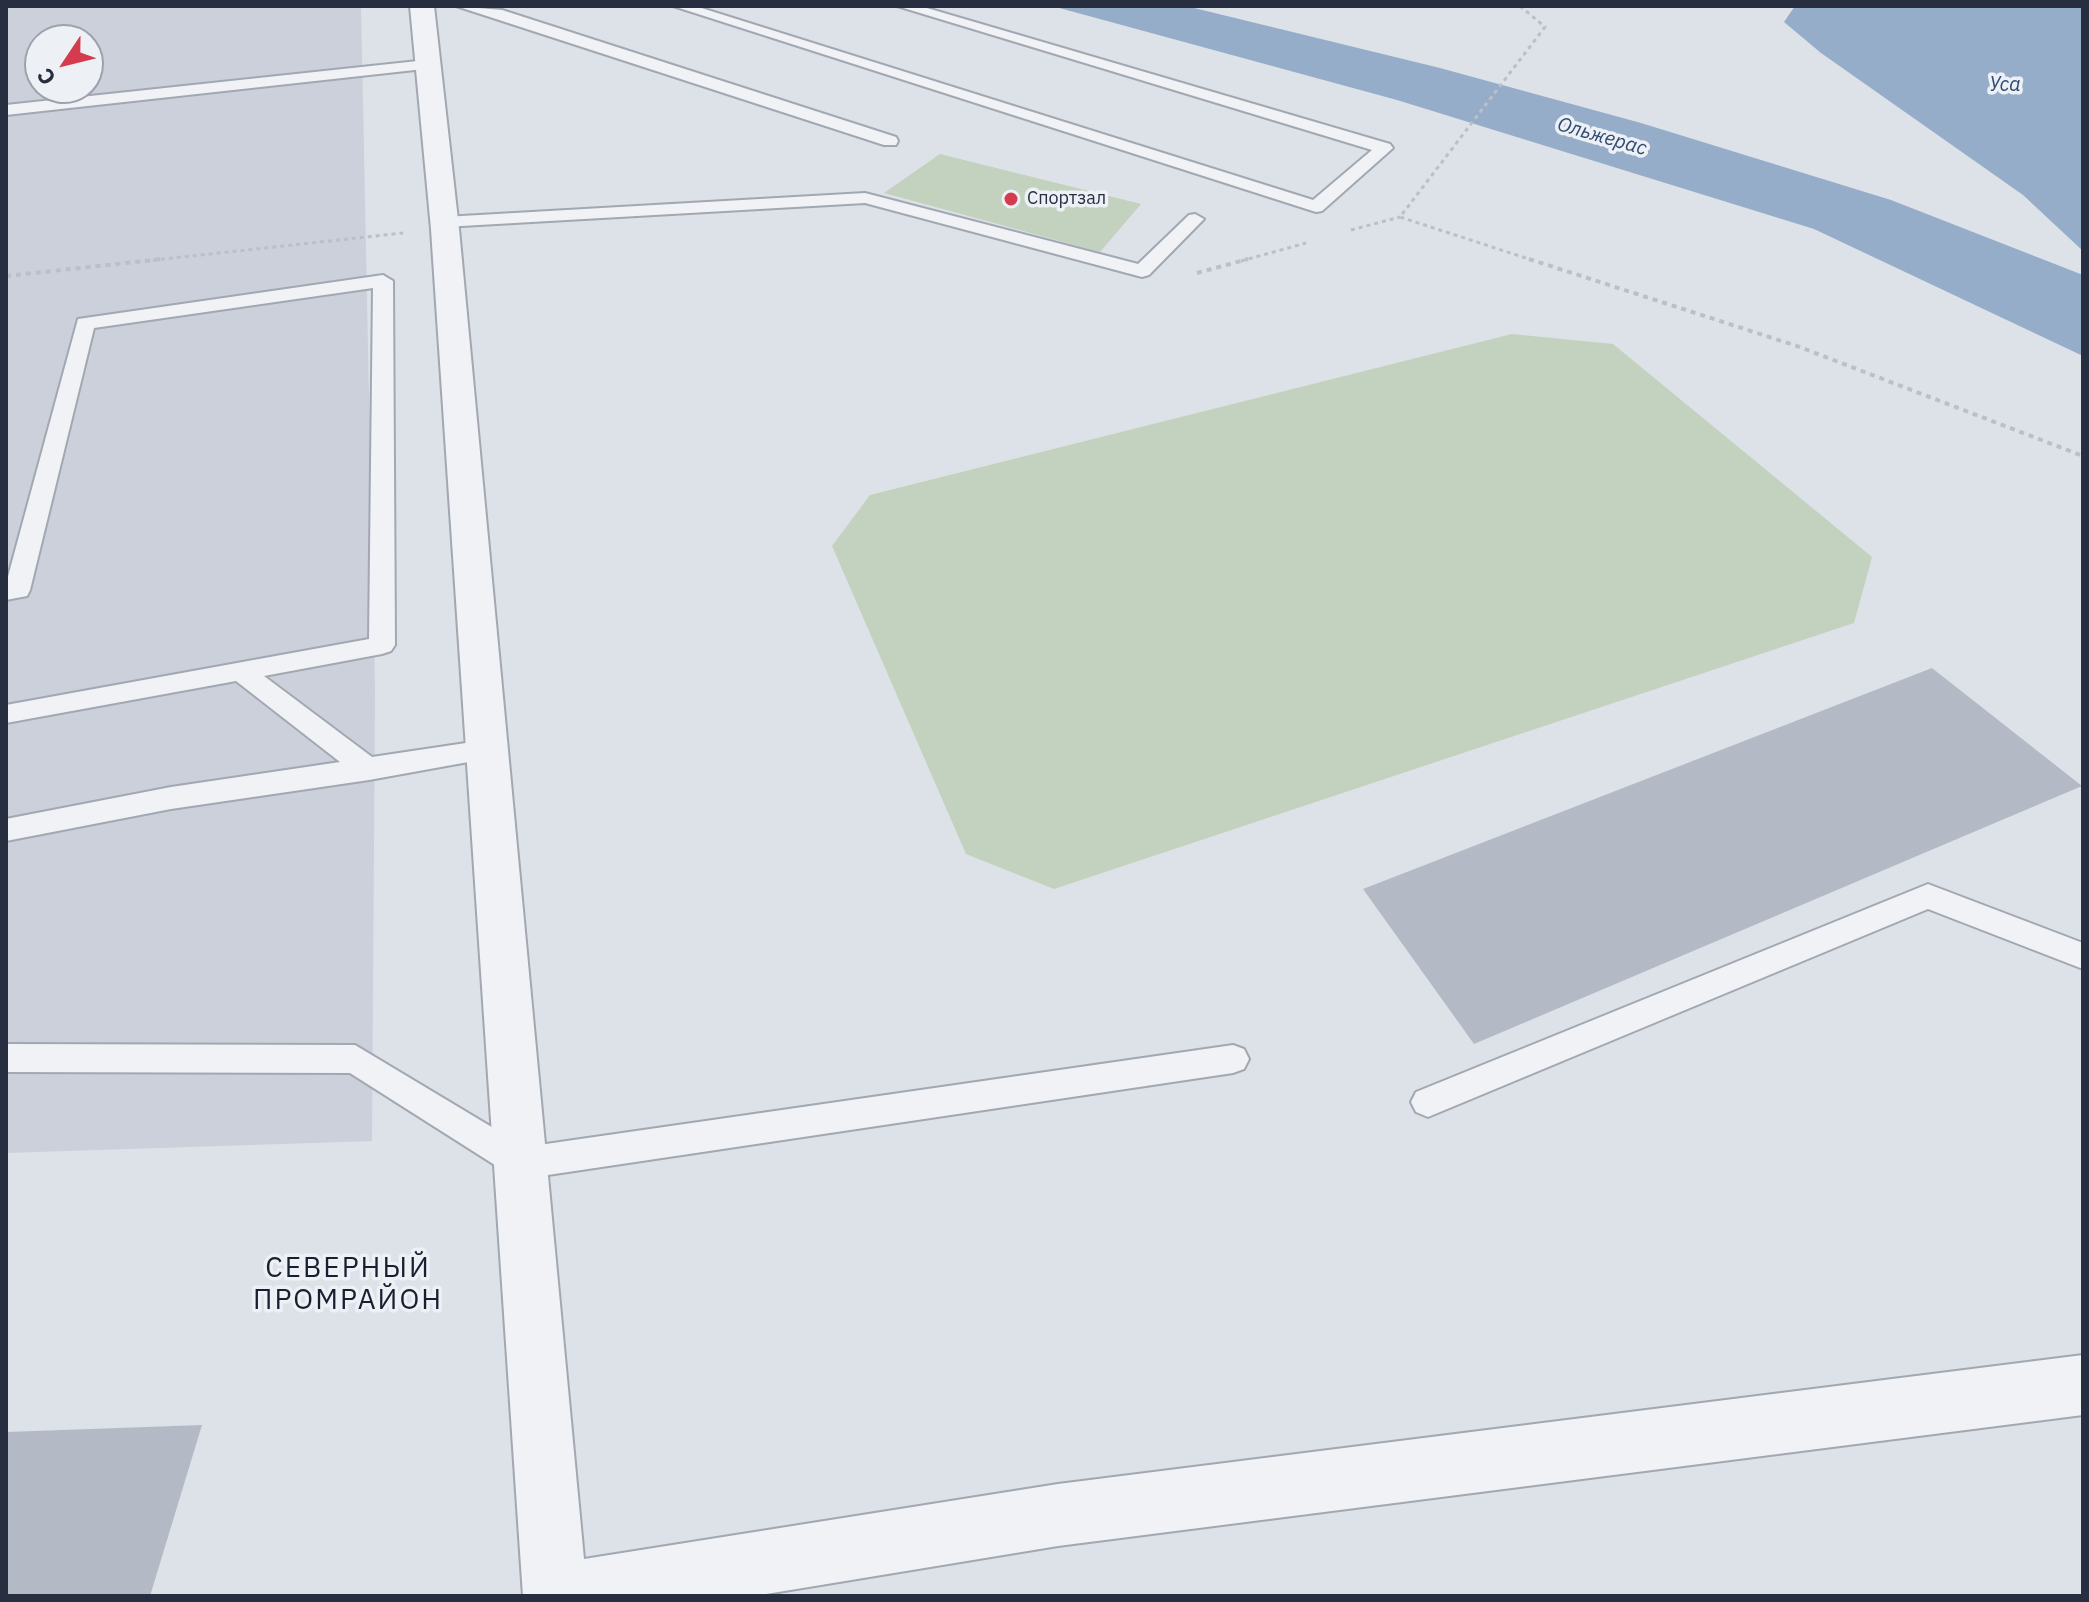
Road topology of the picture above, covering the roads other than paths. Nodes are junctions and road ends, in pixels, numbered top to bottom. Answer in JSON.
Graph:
{"nodes":[{"id":1,"x":422,"y":6,"type":"edge"},
{"id":2,"x":463,"y":6,"type":"edge"},
{"id":3,"x":680,"y":6,"type":"edge"},
{"id":4,"x":904,"y":6,"type":"edge"},
{"id":5,"x":427,"y":65,"type":"junction"},
{"id":6,"x":6,"y":110,"type":"edge"},
{"id":7,"x":890,"y":141,"type":"dead end"},
{"id":8,"x":1195,"y":219,"type":"dead end"},
{"id":9,"x":444,"y":222,"type":"junction"},
{"id":10,"x":6,"y":592,"type":"edge"},
{"id":11,"x":241,"y":671,"type":"junction"},
{"id":12,"x":6,"y":714,"type":"edge"},
{"id":13,"x":486,"y":750,"type":"junction"},
{"id":14,"x":369,"y":770,"type":"junction"},
{"id":15,"x":6,"y":830,"type":"edge"},
{"id":16,"x":2083,"y":956,"type":"edge"},
{"id":17,"x":6,"y":1058,"type":"edge"},
{"id":18,"x":1233,"y":1059,"type":"dead end"},
{"id":19,"x":1428,"y":1102,"type":"dead end"},
{"id":20,"x":521,"y":1163,"type":"junction"},
{"id":21,"x":2083,"y":1385,"type":"edge"},
{"id":22,"x":555,"y":1596,"type":"edge"}],
"edges":[{"from":1,"to":5,"type":"street"},
{"from":2,"to":7,"type":"lane"},
{"from":3,"to":4,"type":"lane"},
{"from":5,"to":6,"type":"lane"},
{"from":5,"to":9,"type":"street"},
{"from":8,"to":9,"type":"lane"},
{"from":9,"to":13,"type":"street"},
{"from":10,"to":11,"type":"lane"},
{"from":11,"to":12,"type":"lane"},
{"from":11,"to":14,"type":"lane"},
{"from":13,"to":14,"type":"lane"},
{"from":13,"to":20,"type":"street"},
{"from":14,"to":15,"type":"lane"},
{"from":16,"to":19,"type":"lane"},
{"from":17,"to":20,"type":"lane"},
{"from":18,"to":20,"type":"lane"},
{"from":20,"to":22,"type":"street"},
{"from":21,"to":22,"type":"street"}]}
